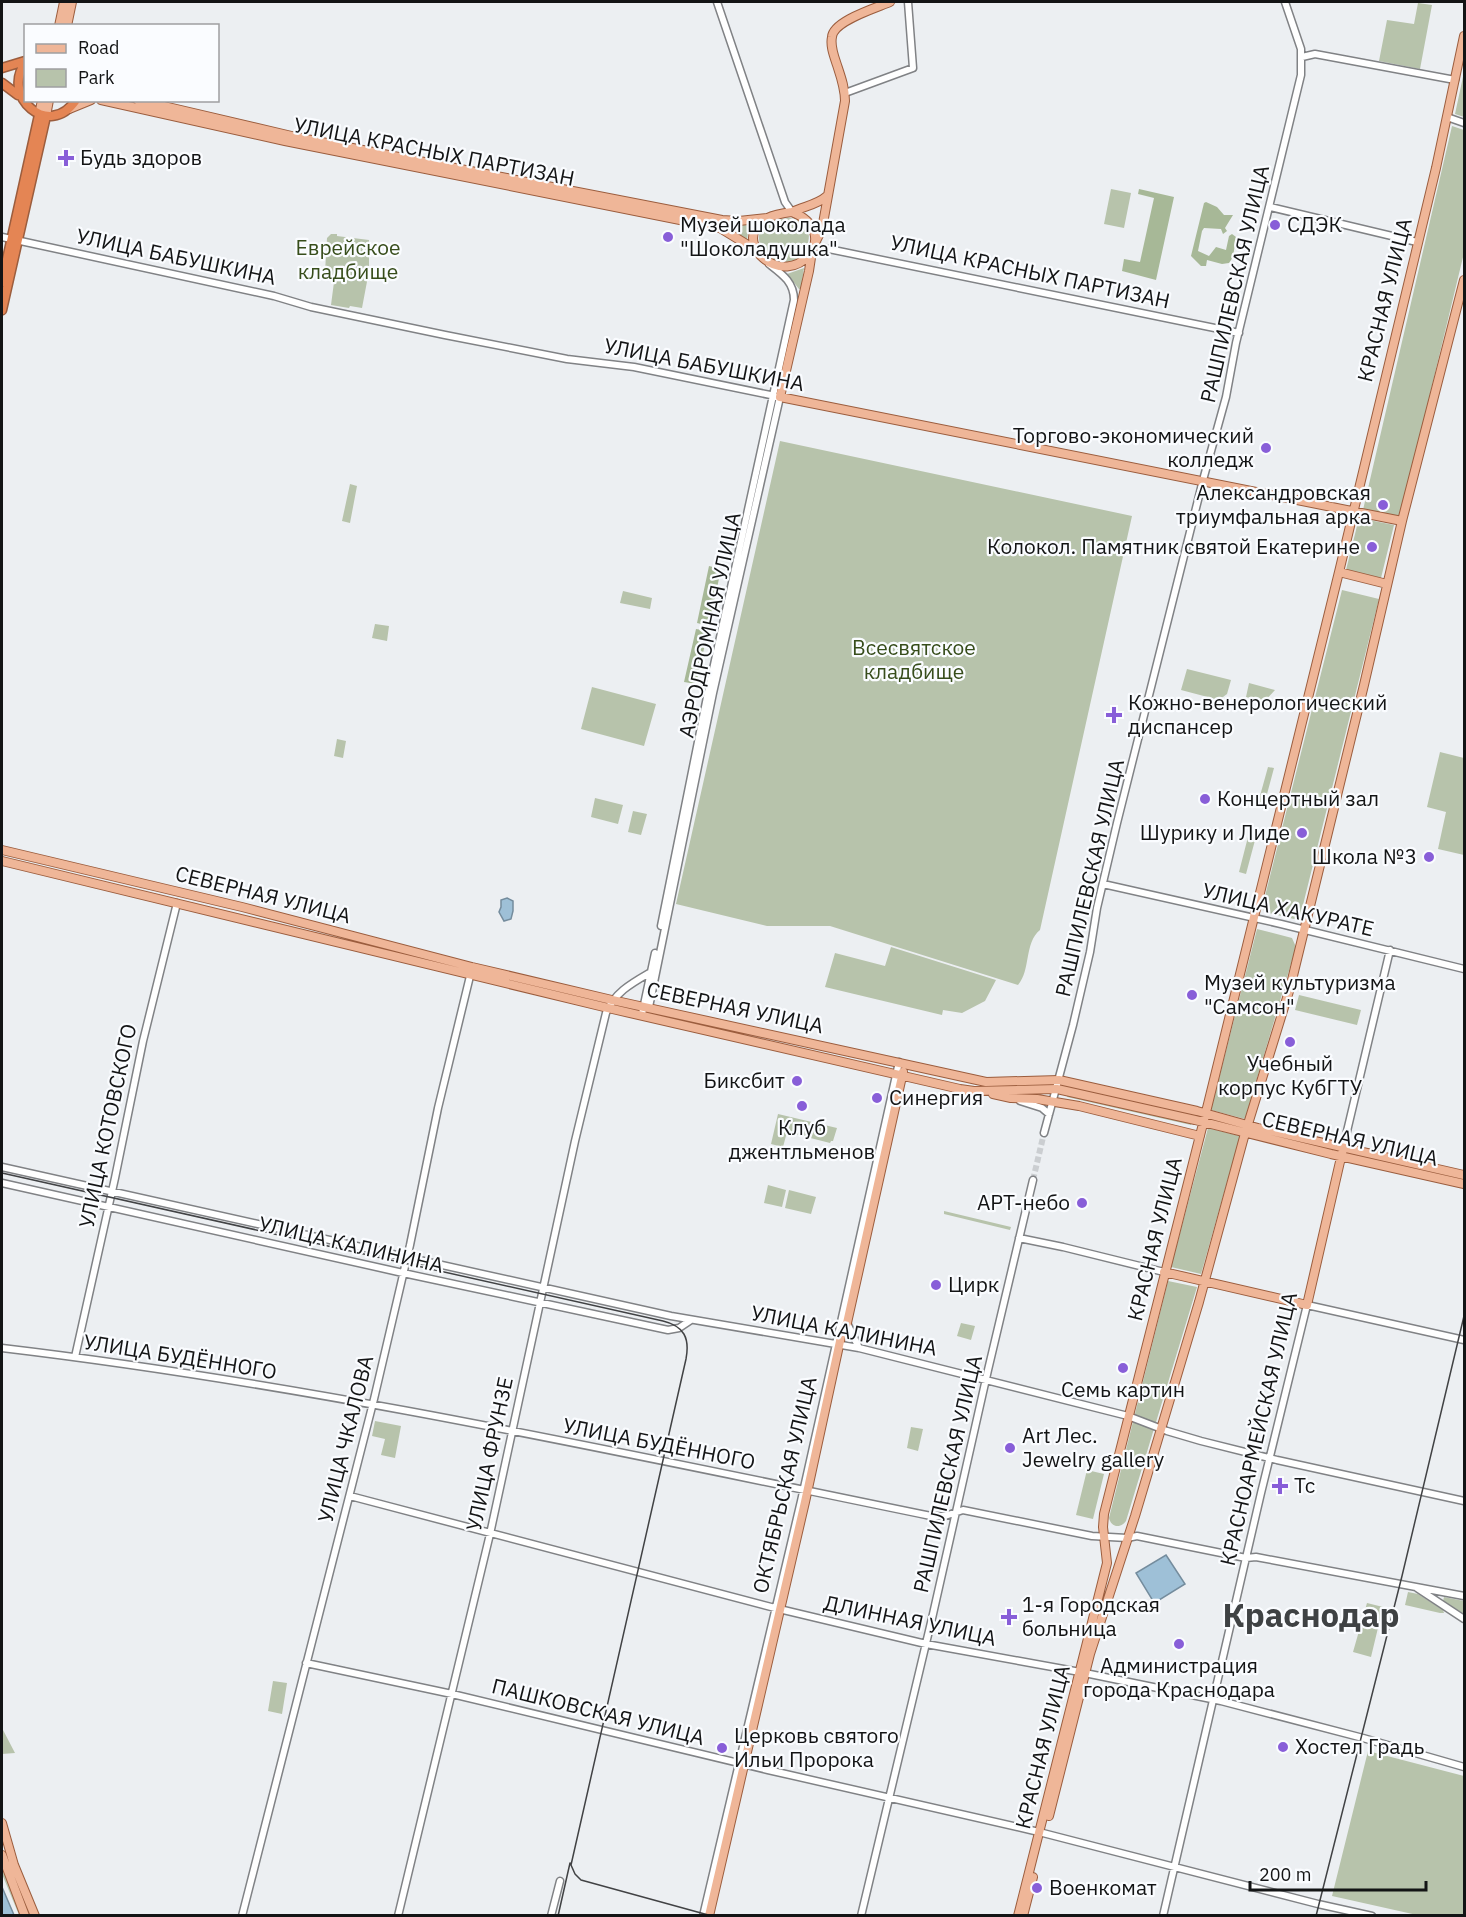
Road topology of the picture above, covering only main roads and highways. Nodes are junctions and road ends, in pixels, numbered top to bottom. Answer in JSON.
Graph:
{"nodes":[{"id":1,"x":64,"y":2,"type":"edge"},
{"id":2,"x":72,"y":2,"type":"edge"},
{"id":3,"x":890,"y":2,"type":"edge"},
{"id":4,"x":59,"y":24,"type":"edge"},
{"id":5,"x":66,"y":24,"type":"edge"},
{"id":6,"x":1464,"y":36,"type":"edge"},
{"id":7,"x":24,"y":62,"type":"edge"},
{"id":8,"x":24,"y":64,"type":"edge"},
{"id":9,"x":2,"y":68,"type":"edge"},
{"id":10,"x":2,"y":83,"type":"edge"},
{"id":11,"x":18,"y":95,"type":"junction"},
{"id":12,"x":42,"y":102,"type":"edge"},
{"id":13,"x":48,"y":102,"type":"edge"},
{"id":14,"x":74,"y":102,"type":"edge"},
{"id":15,"x":86,"y":102,"type":"edge"},
{"id":16,"x":109,"y":102,"type":"edge"},
{"id":17,"x":147,"y":102,"type":"edge"},
{"id":18,"x":69,"y":109,"type":"junction"},
{"id":19,"x":42,"y":115,"type":"junction"},
{"id":20,"x":827,"y":196,"type":"junction"},
{"id":21,"x":792,"y":212,"type":"junction"},
{"id":22,"x":766,"y":219,"type":"junction"},
{"id":23,"x":15,"y":240,"type":"junction"},
{"id":24,"x":814,"y":246,"type":"junction"},
{"id":25,"x":756,"y":250,"type":"junction"},
{"id":26,"x":1464,"y":280,"type":"edge"},
{"id":27,"x":2,"y":282,"type":"edge"},
{"id":28,"x":2,"y":310,"type":"edge"},
{"id":29,"x":776,"y":396,"type":"joint"},
{"id":30,"x":1353,"y":512,"type":"junction"},
{"id":31,"x":1402,"y":521,"type":"junction"},
{"id":32,"x":1340,"y":572,"type":"junction"},
{"id":33,"x":1387,"y":584,"type":"junction"},
{"id":34,"x":2,"y":850,"type":"edge"},
{"id":35,"x":2,"y":861,"type":"edge"},
{"id":36,"x":256,"y":911,"type":"junction"},
{"id":37,"x":254,"y":922,"type":"junction"},
{"id":38,"x":471,"y":971,"type":"junction"},
{"id":39,"x":644,"y":1009,"type":"junction"},
{"id":40,"x":902,"y":1063,"type":"junction"},
{"id":41,"x":900,"y":1074,"type":"junction"},
{"id":42,"x":1058,"y":1085,"type":"junction"},
{"id":43,"x":980,"y":1090,"type":"junction"},
{"id":44,"x":1204,"y":1118,"type":"junction"},
{"id":45,"x":1247,"y":1129,"type":"junction"},
{"id":46,"x":1200,"y":1136,"type":"junction"},
{"id":47,"x":1342,"y":1152,"type":"junction"},
{"id":48,"x":1464,"y":1175,"type":"edge"},
{"id":49,"x":1464,"y":1184,"type":"edge"},
{"id":50,"x":1164,"y":1272,"type":"junction"},
{"id":51,"x":1204,"y":1282,"type":"junction"},
{"id":52,"x":1083,"y":1673,"type":"junction"},
{"id":53,"x":2,"y":1823,"type":"edge"},
{"id":54,"x":1042,"y":1833,"type":"junction"},
{"id":55,"x":2,"y":1855,"type":"edge"},
{"id":56,"x":25,"y":1916,"type":"edge"},
{"id":57,"x":35,"y":1916,"type":"edge"},
{"id":58,"x":709,"y":1916,"type":"edge"},
{"id":59,"x":1018,"y":1916,"type":"edge"},
{"id":60,"x":1023,"y":1916,"type":"edge"}],
"edges":[{"from":1,"to":4,"type":"main road"},
{"from":2,"to":5,"type":"main road"},
{"from":3,"to":20,"type":"main road","name":"АЭРОДРОМНАЯ УЛИЦА"},
{"from":6,"to":30,"type":"main road","name":"КРАСНАЯ УЛИЦА"},
{"from":7,"to":9,"type":"highway"},
{"from":8,"to":11,"type":"highway"},
{"from":10,"to":11,"type":"highway"},
{"from":11,"to":19,"type":"highway"},
{"from":12,"to":19,"type":"main road"},
{"from":13,"to":19,"type":"main road"},
{"from":14,"to":18,"type":"highway"},
{"from":15,"to":18,"type":"main road"},
{"from":16,"to":25,"type":"main road","name":"УЛИЦА КРАСНЫХ ПАРТИЗАН"},
{"from":17,"to":22,"type":"main road","name":"УЛИЦА КРАСНЫХ ПАРТИЗАН"},
{"from":18,"to":19,"type":"highway"},
{"from":19,"to":23,"type":"highway"},
{"from":20,"to":21,"type":"main road"},
{"from":20,"to":24,"type":"main road","name":"АЭРОДРОМНАЯ УЛИЦА"},
{"from":21,"to":22,"type":"main road"},
{"from":21,"to":24,"type":"main road"},
{"from":22,"to":25,"type":"main road"},
{"from":23,"to":27,"type":"highway"},
{"from":23,"to":28,"type":"highway"},
{"from":24,"to":25,"type":"main road"},
{"from":24,"to":29,"type":"main road","name":"АЭРОДРОМНАЯ УЛИЦА"},
{"from":26,"to":31,"type":"main road","name":"КРАСНАЯ УЛИЦА"},
{"from":29,"to":30,"type":"main road","name":"УЛИЦА БАБУШКИНА"},
{"from":30,"to":31,"type":"main road","name":"УЛИЦА БАБУШКИНА"},
{"from":30,"to":32,"type":"main road","name":"КРАСНАЯ УЛИЦА"},
{"from":31,"to":33,"type":"main road","name":"КРАСНАЯ УЛИЦА"},
{"from":32,"to":33,"type":"main road"},
{"from":32,"to":44,"type":"main road","name":"КРАСНАЯ УЛИЦА"},
{"from":33,"to":45,"type":"main road","name":"КРАСНАЯ УЛИЦА"},
{"from":34,"to":36,"type":"main road","name":"СЕВЕРНАЯ УЛИЦА"},
{"from":35,"to":37,"type":"main road","name":"СЕВЕРНАЯ УЛИЦА"},
{"from":36,"to":37,"type":"main road"},
{"from":36,"to":38,"type":"main road","name":"СЕВЕРНАЯ УЛИЦА"},
{"from":37,"to":38,"type":"main road","name":"СЕВЕРНАЯ УЛИЦА"},
{"from":38,"to":39,"type":"main road","name":"СЕВЕРНАЯ УЛИЦА"},
{"from":39,"to":40,"type":"main road","name":"СЕВЕРНАЯ УЛИЦА"},
{"from":39,"to":41,"type":"main road","name":"СЕВЕРНАЯ УЛИЦА"},
{"from":40,"to":41,"type":"main road","name":"ОКТЯБРЬСКАЯ УЛИЦА"},
{"from":40,"to":42,"type":"main road","name":"СЕВЕРНАЯ УЛИЦА"},
{"from":41,"to":43,"type":"main road","name":"СЕВЕРНАЯ УЛИЦА"},
{"from":41,"to":58,"type":"main road","name":"ОКТЯБРЬСКАЯ УЛИЦА"},
{"from":42,"to":43,"type":"main road","name":"СЕВЕРНАЯ УЛИЦА"},
{"from":42,"to":44,"type":"main road","name":"СЕВЕРНАЯ УЛИЦА"},
{"from":43,"to":46,"type":"main road","name":"СЕВЕРНАЯ УЛИЦА"},
{"from":44,"to":45,"type":"main road","name":"СЕВЕРНАЯ УЛИЦА"},
{"from":44,"to":46,"type":"main road","name":"КРАСНАЯ УЛИЦА"},
{"from":45,"to":47,"type":"main road","name":"СЕВЕРНАЯ УЛИЦА"},
{"from":45,"to":51,"type":"main road","name":"КРАСНАЯ УЛИЦА"},
{"from":46,"to":50,"type":"main road","name":"КРАСНАЯ УЛИЦА"},
{"from":47,"to":48,"type":"main road","name":"СЕВЕРНАЯ УЛИЦА"},
{"from":47,"to":49,"type":"main road","name":"СЕВЕРНАЯ УЛИЦА"},
{"from":47,"to":51,"type":"main road","name":"КРАСНОАРМЕЙСКАЯ УЛИЦА"},
{"from":50,"to":51,"type":"main road"},
{"from":50,"to":52,"type":"main road","name":"КРАСНАЯ УЛИЦА"},
{"from":51,"to":52,"type":"main road","name":"КРАСНАЯ УЛИЦА"},
{"from":52,"to":54,"type":"main road","name":"КРАСНАЯ УЛИЦА"},
{"from":53,"to":57,"type":"main road"},
{"from":54,"to":59,"type":"main road","name":"КРАСНАЯ УЛИЦА"},
{"from":54,"to":60,"type":"main road","name":"КРАСНАЯ УЛИЦА"},
{"from":55,"to":56,"type":"main road"}]}
